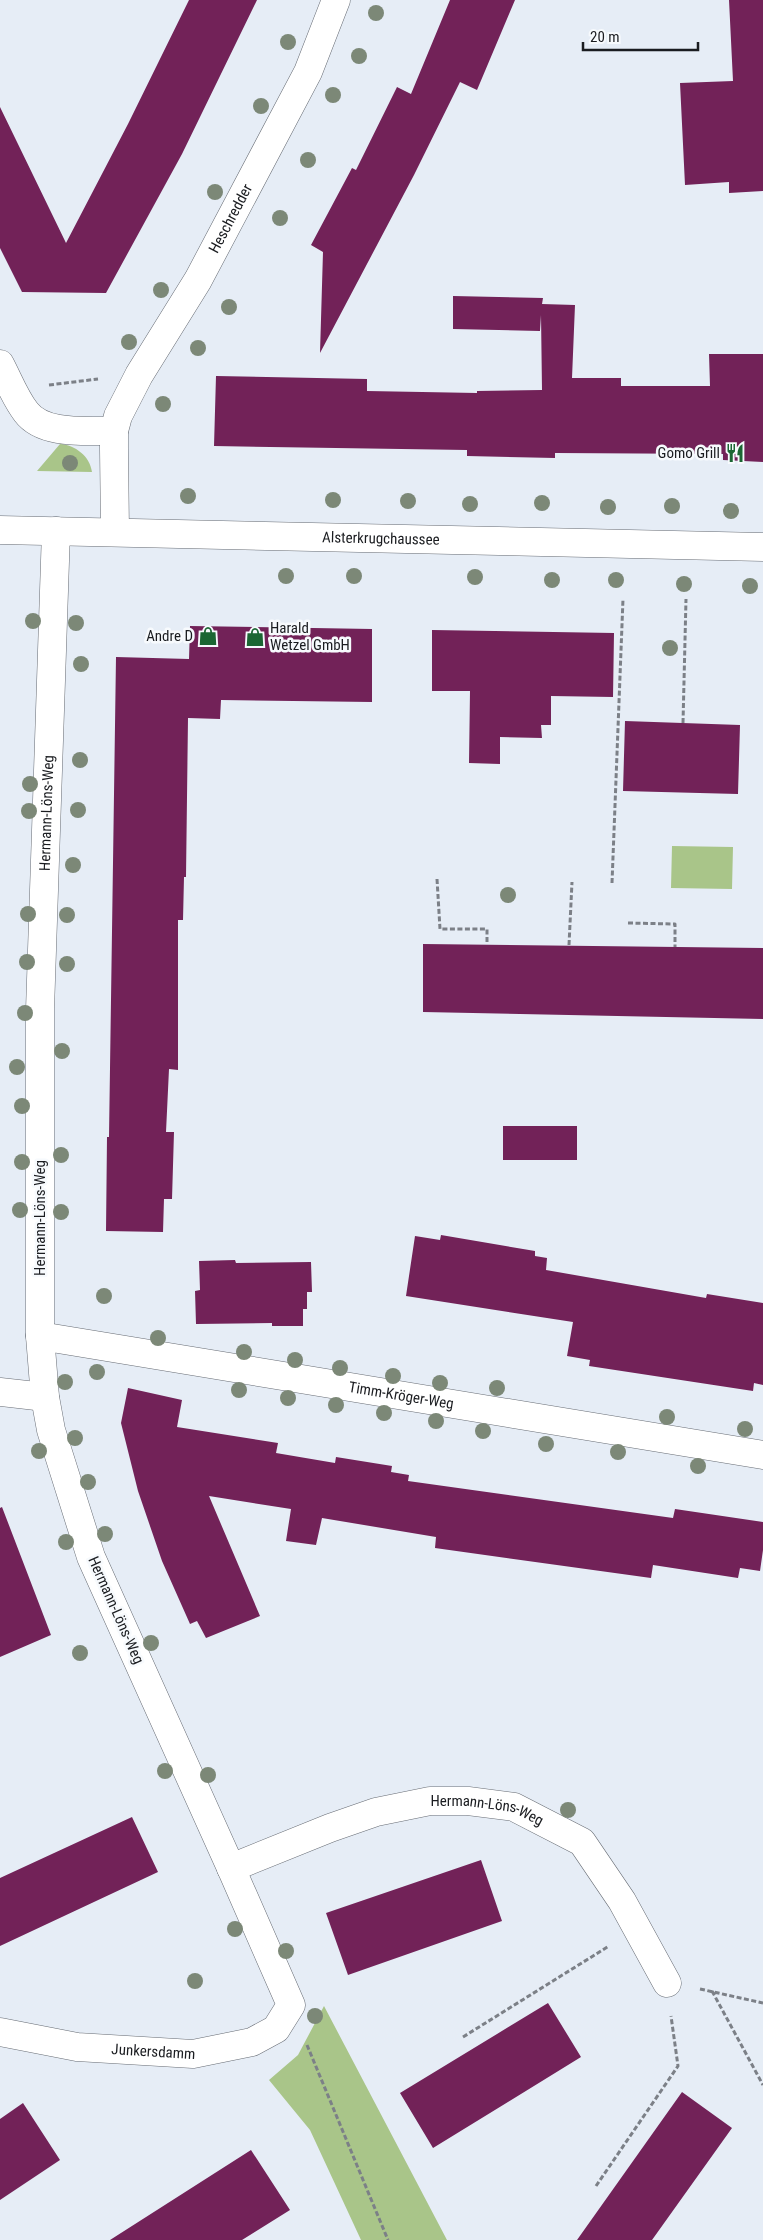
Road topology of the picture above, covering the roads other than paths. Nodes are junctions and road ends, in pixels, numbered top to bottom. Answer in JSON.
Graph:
{"nodes":[{"id":1,"x":336,"y":0,"type":"edge"},
{"id":2,"x":0,"y":364,"type":"edge"},
{"id":3,"x":114,"y":431,"type":"junction"},
{"id":4,"x":0,"y":530,"type":"edge"},
{"id":5,"x":56,"y":531,"type":"junction"},
{"id":6,"x":115,"y":532,"type":"junction"},
{"id":7,"x":763,"y":547,"type":"edge"},
{"id":8,"x":40,"y":1336,"type":"junction"},
{"id":9,"x":0,"y":1392,"type":"edge"},
{"id":10,"x":45,"y":1397,"type":"junction"},
{"id":11,"x":763,"y":1455,"type":"edge"},
{"id":12,"x":231,"y":1868,"type":"junction"},
{"id":13,"x":667,"y":1983,"type":"road end"},
{"id":14,"x":290,"y":2005,"type":"joint"},
{"id":15,"x":0,"y":2032,"type":"edge"}],
"edges":[{"from":1,"to":3,"type":"street","name":"Heschredder"},
{"from":2,"to":3,"type":"street"},
{"from":3,"to":6,"type":"street"},
{"from":4,"to":5,"type":"street","name":"Alsterkrugchaussee"},
{"from":5,"to":6,"type":"street","name":"Alsterkrugchaussee"},
{"from":5,"to":8,"type":"street","name":"Hermann-Löns-Weg"},
{"from":6,"to":7,"type":"street","name":"Alsterkrugchaussee"},
{"from":8,"to":10,"type":"street","name":"Hermann-Löns-Weg"},
{"from":8,"to":11,"type":"street","name":"Timm-Kröger-Weg"},
{"from":9,"to":10,"type":"street"},
{"from":10,"to":12,"type":"street","name":"Hermann-Löns-Weg"},
{"from":12,"to":13,"type":"street","name":"Hermann-Löns-Weg"},
{"from":12,"to":14,"type":"street","name":"Hermann-Löns-Weg"},
{"from":14,"to":15,"type":"street","name":"Junkersdamm"}]}
